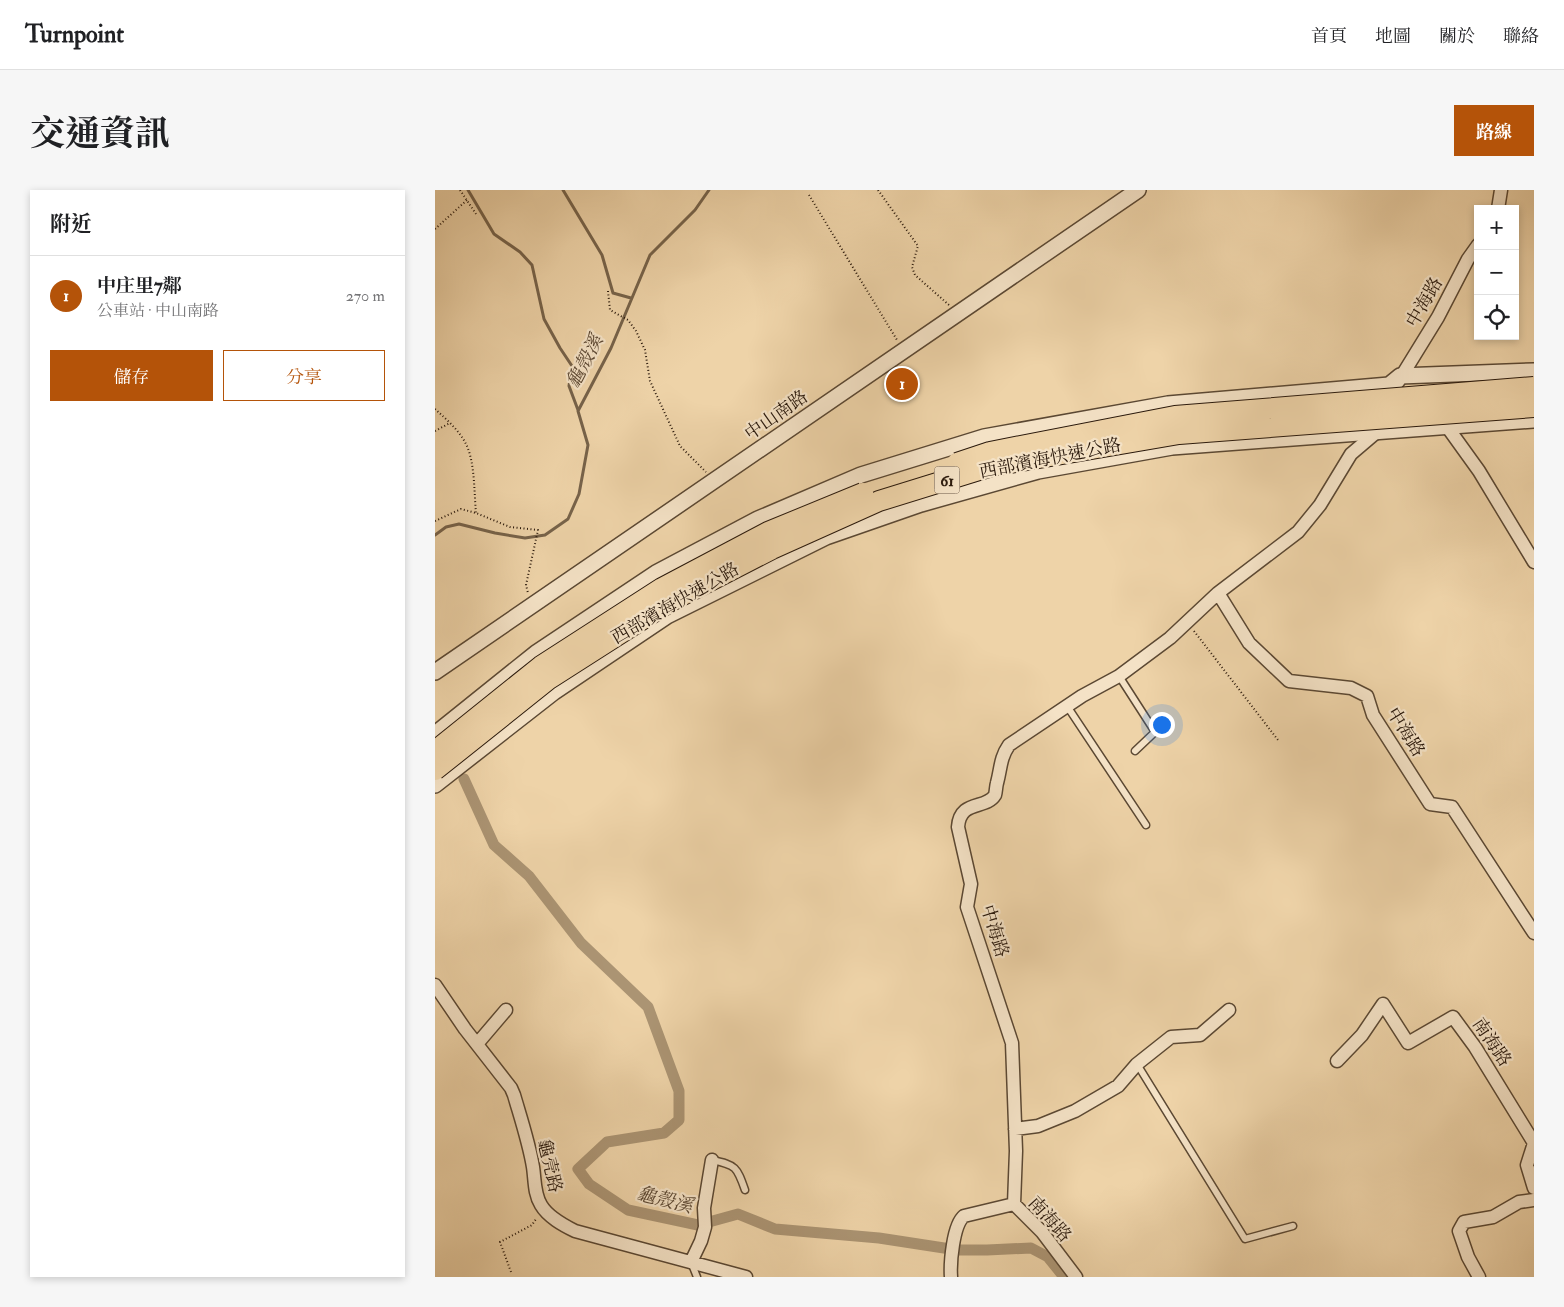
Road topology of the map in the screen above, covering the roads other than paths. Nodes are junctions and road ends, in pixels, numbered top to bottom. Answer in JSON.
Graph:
{"nodes":[{"id":1,"x":1138,"y":190,"type":"edge"},
{"id":2,"x":1501,"y":190,"type":"edge"},
{"id":3,"x":1499,"y":205,"type":"edge"},
{"id":4,"x":1474,"y":250,"type":"edge"},
{"id":5,"x":1534,"y":371,"type":"edge"},
{"id":6,"x":1400,"y":376,"type":"junction"},
{"id":7,"x":1534,"y":387,"type":"edge"},
{"id":8,"x":1534,"y":407,"type":"edge"},
{"id":9,"x":1534,"y":420,"type":"edge"},
{"id":10,"x":1448,"y":426,"type":"junction"},
{"id":11,"x":1378,"y":431,"type":"junction"},
{"id":12,"x":1534,"y":562,"type":"edge"},
{"id":13,"x":1217,"y":593,"type":"junction"},
{"id":14,"x":435,"y":672,"type":"edge"},
{"id":15,"x":1119,"y":676,"type":"junction"},
{"id":16,"x":1067,"y":706,"type":"junction"},
{"id":17,"x":435,"y":734,"type":"edge"},
{"id":18,"x":435,"y":751,"type":"edge"},
{"id":19,"x":1135,"y":752,"type":"dead end"},
{"id":20,"x":435,"y":770,"type":"edge"},
{"id":21,"x":435,"y":784,"type":"edge"},
{"id":22,"x":1147,"y":825,"type":"dead end"},
{"id":23,"x":1534,"y":932,"type":"edge"},
{"id":24,"x":435,"y":986,"type":"edge"},
{"id":25,"x":507,"y":1010,"type":"dead end"},
{"id":26,"x":1229,"y":1010,"type":"dead end"},
{"id":27,"x":477,"y":1044,"type":"junction"},
{"id":28,"x":1337,"y":1061,"type":"dead end"},
{"id":29,"x":1137,"y":1064,"type":"junction"},
{"id":30,"x":1015,"y":1129,"type":"junction"},
{"id":31,"x":712,"y":1160,"type":"joint"},
{"id":32,"x":1534,"y":1188,"type":"edge"},
{"id":33,"x":745,"y":1190,"type":"dead end"},
{"id":34,"x":1534,"y":1200,"type":"edge"},
{"id":35,"x":1014,"y":1204,"type":"junction"},
{"id":36,"x":1293,"y":1226,"type":"dead end"},
{"id":37,"x":691,"y":1262,"type":"junction"},
{"id":38,"x":951,"y":1272,"type":"edge"},
{"id":39,"x":697,"y":1277,"type":"edge"},
{"id":40,"x":746,"y":1277,"type":"edge"},
{"id":41,"x":1076,"y":1277,"type":"edge"},
{"id":42,"x":1479,"y":1277,"type":"edge"}],
"edges":[{"from":1,"to":14,"type":"street","name":"中山南路"},
{"from":2,"to":3,"type":"street"},
{"from":4,"to":6,"type":"street","name":"中海路"},
{"from":5,"to":6,"type":"street"},
{"from":6,"to":10,"type":"street"},
{"from":6,"to":11,"type":"street","name":"中海路"},
{"from":6,"to":17,"type":"street"},
{"from":7,"to":18,"type":"highway","name":"西部濱海快速公路","number":"61","bridge":true},
{"from":8,"to":20,"type":"highway","name":"西部濱海快速公路","number":"61","bridge":true},
{"from":9,"to":10,"type":"street"},
{"from":10,"to":11,"type":"street"},
{"from":10,"to":12,"type":"street"},
{"from":11,"to":13,"type":"street","name":"中海路"},
{"from":11,"to":21,"type":"street"},
{"from":13,"to":15,"type":"street","name":"中海路"},
{"from":13,"to":23,"type":"street","name":"中海路"},
{"from":15,"to":16,"type":"street","name":"中海路"},
{"from":15,"to":19,"type":"lane"},
{"from":16,"to":22,"type":"lane"},
{"from":16,"to":30,"type":"street","name":"中海路"},
{"from":24,"to":27,"type":"street","name":"龜壳路"},
{"from":25,"to":27,"type":"street"},
{"from":26,"to":29,"type":"street"},
{"from":27,"to":37,"type":"street","name":"龜壳路"},
{"from":28,"to":32,"type":"street","name":"南海路"},
{"from":29,"to":30,"type":"street"},
{"from":29,"to":36,"type":"lane"},
{"from":30,"to":35,"type":"street","name":"中海路"},
{"from":31,"to":33,"type":"lane"},
{"from":31,"to":37,"type":"street"},
{"from":34,"to":42,"type":"street"},
{"from":35,"to":38,"type":"street","name":"南海路"},
{"from":35,"to":41,"type":"street","name":"南海路"},
{"from":37,"to":39,"type":"lane"},
{"from":37,"to":40,"type":"street","name":"龜壳路"}]}
